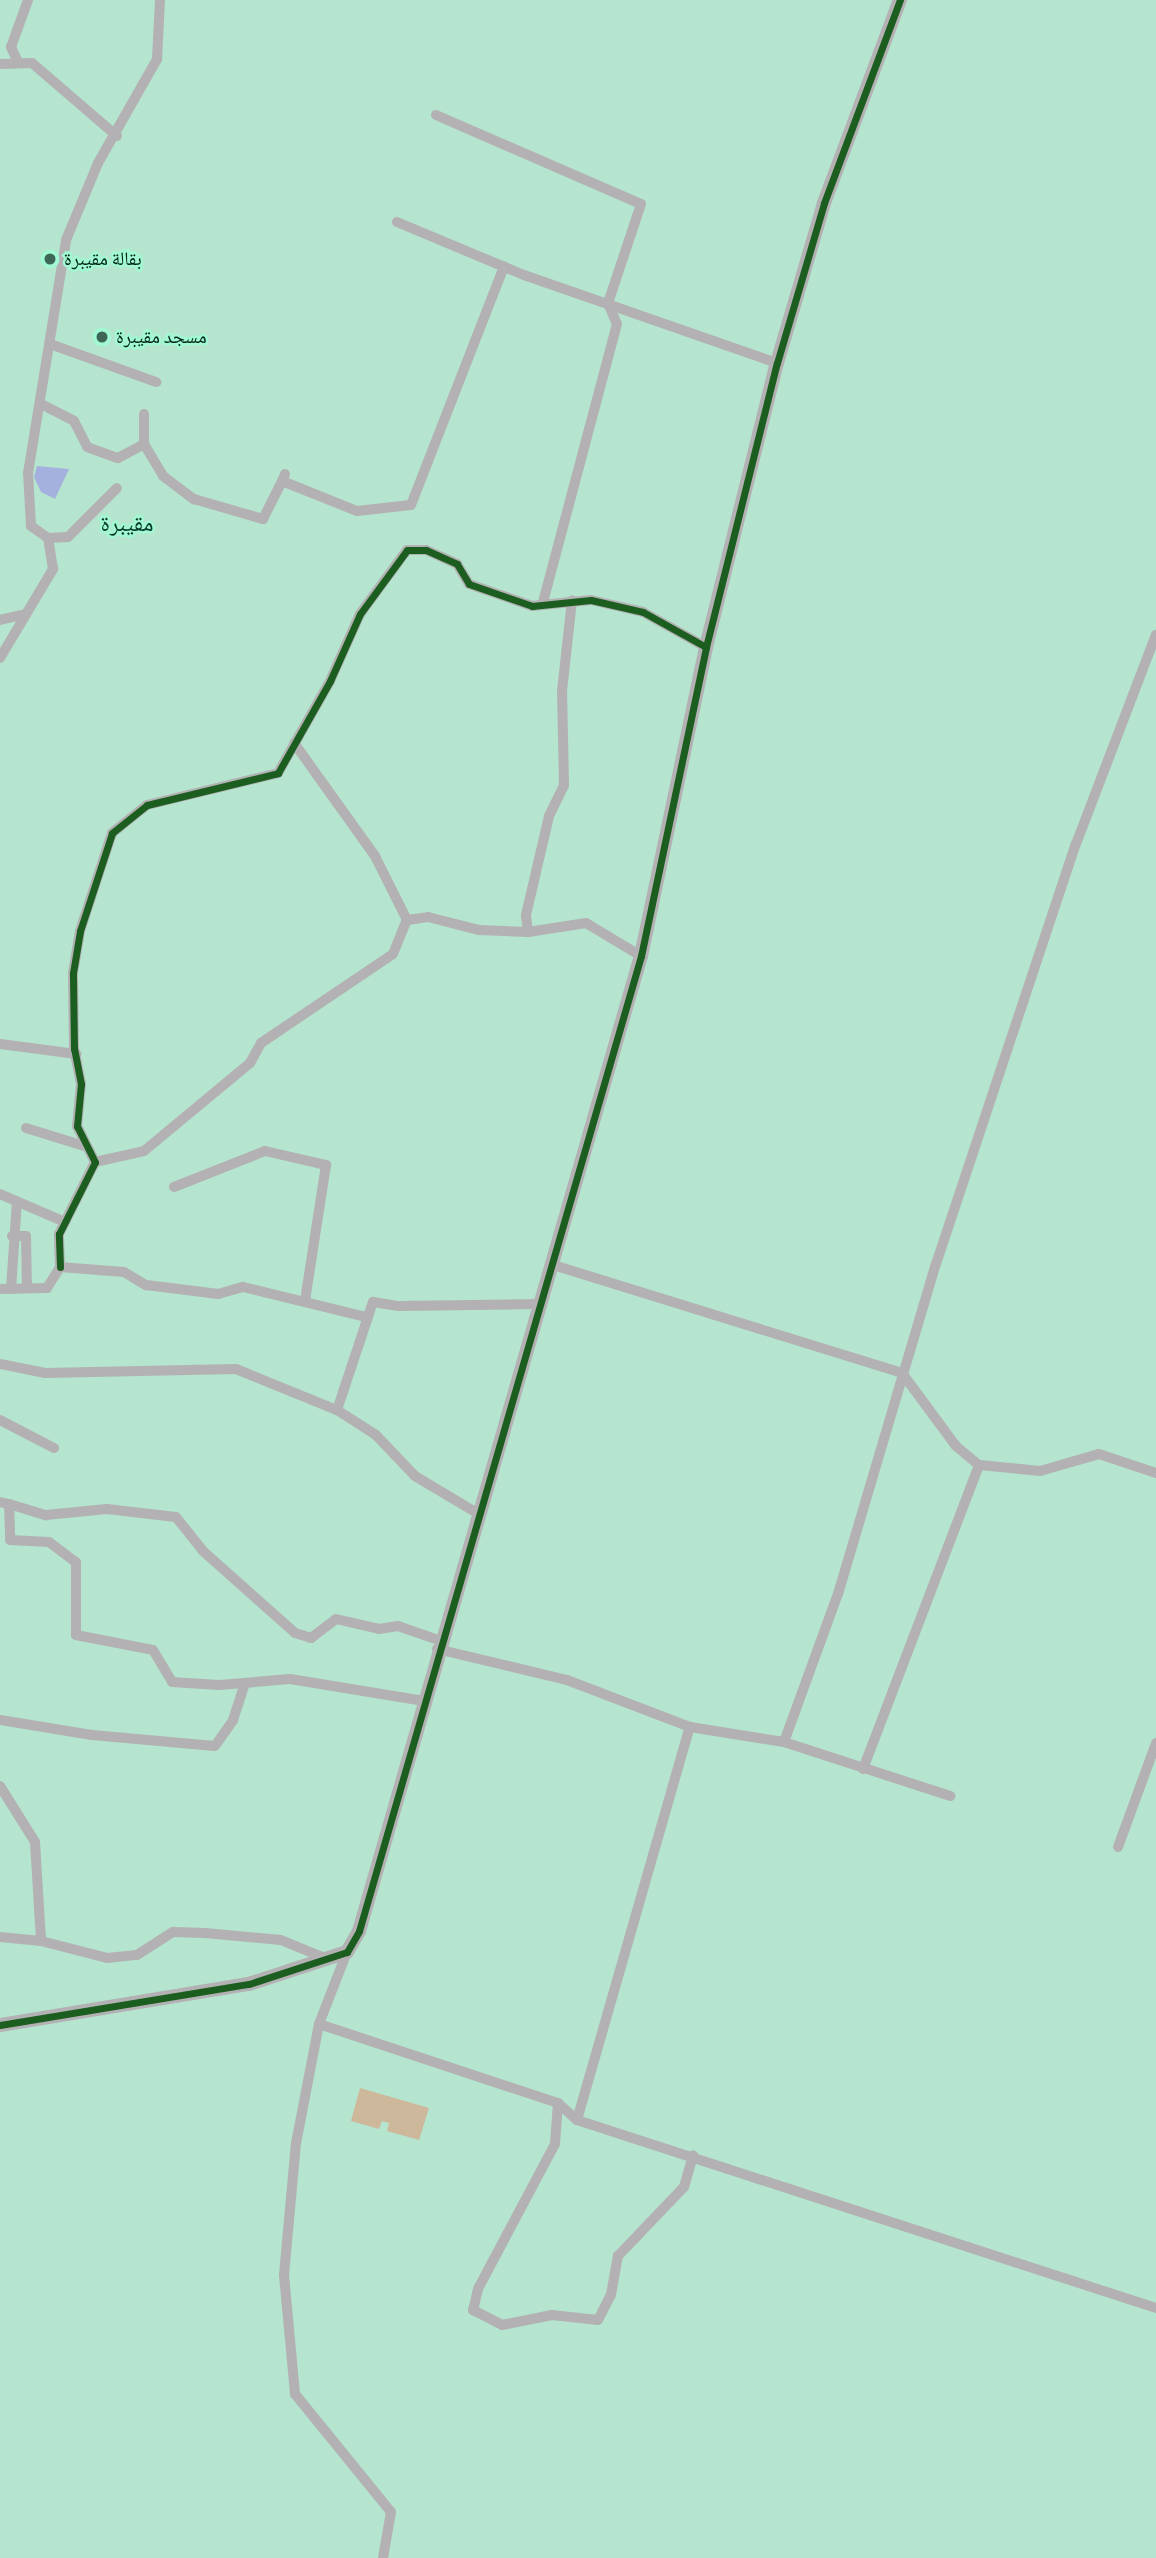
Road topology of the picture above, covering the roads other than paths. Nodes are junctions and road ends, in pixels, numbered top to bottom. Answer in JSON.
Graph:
{"nodes":[{"id":1,"x":29,"y":0,"type":"edge"},
{"id":2,"x":160,"y":0,"type":"edge"},
{"id":3,"x":900,"y":0,"type":"edge"},
{"id":4,"x":18,"y":62,"type":"junction"},
{"id":5,"x":0,"y":64,"type":"edge"},
{"id":6,"x":436,"y":115,"type":"dead end"},
{"id":7,"x":117,"y":136,"type":"junction"},
{"id":8,"x":397,"y":222,"type":"dead end"},
{"id":9,"x":503,"y":267,"type":"junction"},
{"id":10,"x":608,"y":303,"type":"junction"},
{"id":11,"x":50,"y":344,"type":"junction"},
{"id":12,"x":777,"y":363,"type":"junction"},
{"id":13,"x":156,"y":382,"type":"dead end"},
{"id":14,"x":41,"y":404,"type":"junction"},
{"id":15,"x":144,"y":414,"type":"dead end"},
{"id":16,"x":144,"y":444,"type":"junction"},
{"id":17,"x":117,"y":488,"type":"dead end"},
{"id":18,"x":48,"y":538,"type":"junction"},
{"id":19,"x":572,"y":601,"type":"junction"},
{"id":20,"x":542,"y":603,"type":"junction"},
{"id":21,"x":25,"y":614,"type":"junction"},
{"id":22,"x":1,"y":618,"type":"edge"},
{"id":23,"x":1156,"y":635,"type":"edge"},
{"id":24,"x":706,"y":647,"type":"junction"},
{"id":25,"x":0,"y":658,"type":"edge"},
{"id":26,"x":294,"y":743,"type":"junction"},
{"id":27,"x":407,"y":920,"type":"junction"},
{"id":28,"x":528,"y":932,"type":"junction"},
{"id":29,"x":641,"y":956,"type":"junction"},
{"id":30,"x":0,"y":1044,"type":"edge"},
{"id":31,"x":76,"y":1054,"type":"junction"},
{"id":32,"x":26,"y":1128,"type":"dead end"},
{"id":33,"x":85,"y":1146,"type":"junction"},
{"id":34,"x":95,"y":1162,"type":"junction"},
{"id":35,"x":174,"y":1186,"type":"dead end"},
{"id":36,"x":0,"y":1194,"type":"edge"},
{"id":37,"x":17,"y":1201,"type":"junction"},
{"id":38,"x":65,"y":1222,"type":"junction"},
{"id":39,"x":12,"y":1236,"type":"junction"},
{"id":40,"x":550,"y":1264,"type":"junction"},
{"id":41,"x":60,"y":1267,"type":"junction"},
{"id":42,"x":27,"y":1288,"type":"junction"},
{"id":43,"x":6,"y":1289,"type":"edge"},
{"id":44,"x":305,"y":1300,"type":"junction"},
{"id":45,"x":538,"y":1304,"type":"junction"},
{"id":46,"x":366,"y":1317,"type":"junction"},
{"id":47,"x":0,"y":1364,"type":"edge"},
{"id":48,"x":902,"y":1373,"type":"junction"},
{"id":49,"x":337,"y":1410,"type":"junction"},
{"id":50,"x":0,"y":1420,"type":"edge"},
{"id":51,"x":54,"y":1448,"type":"dead end"},
{"id":52,"x":979,"y":1465,"type":"junction"},
{"id":53,"x":1156,"y":1473,"type":"edge"},
{"id":54,"x":5,"y":1503,"type":"edge"},
{"id":55,"x":477,"y":1513,"type":"junction"},
{"id":56,"x":5,"y":1540,"type":"edge"},
{"id":57,"x":439,"y":1645,"type":"junction"},
{"id":58,"x":245,"y":1683,"type":"junction"},
{"id":59,"x":424,"y":1701,"type":"junction"},
{"id":60,"x":0,"y":1720,"type":"edge"},
{"id":61,"x":690,"y":1727,"type":"junction"},
{"id":62,"x":784,"y":1742,"type":"junction"},
{"id":63,"x":1156,"y":1743,"type":"edge"},
{"id":64,"x":863,"y":1769,"type":"junction"},
{"id":65,"x":0,"y":1786,"type":"edge"},
{"id":66,"x":950,"y":1796,"type":"dead end"},
{"id":67,"x":1118,"y":1847,"type":"dead end"},
{"id":68,"x":0,"y":1937,"type":"edge"},
{"id":69,"x":41,"y":1941,"type":"junction"},
{"id":70,"x":347,"y":1952,"type":"junction"},
{"id":71,"x":327,"y":1959,"type":"junction"},
{"id":72,"x":320,"y":2024,"type":"junction"},
{"id":73,"x":0,"y":2025,"type":"edge"},
{"id":74,"x":558,"y":2102,"type":"junction"},
{"id":75,"x":577,"y":2120,"type":"junction"},
{"id":76,"x":693,"y":2155,"type":"junction"},
{"id":77,"x":1156,"y":2308,"type":"edge"},
{"id":78,"x":383,"y":2558,"type":"edge"}],
"edges":[{"from":1,"to":4,"type":"street"},
{"from":2,"to":7,"type":"street"},
{"from":3,"to":12,"type":"street"},
{"from":4,"to":5,"type":"street"},
{"from":4,"to":7,"type":"street"},
{"from":6,"to":10,"type":"street"},
{"from":7,"to":11,"type":"street"},
{"from":8,"to":9,"type":"street"},
{"from":9,"to":10,"type":"street"},
{"from":9,"to":16,"type":"street"},
{"from":10,"to":12,"type":"street"},
{"from":10,"to":20,"type":"street"},
{"from":11,"to":13,"type":"street"},
{"from":11,"to":14,"type":"street"},
{"from":12,"to":24,"type":"street"},
{"from":14,"to":16,"type":"street"},
{"from":14,"to":18,"type":"street"},
{"from":15,"to":16,"type":"street"},
{"from":17,"to":18,"type":"street"},
{"from":18,"to":21,"type":"street"},
{"from":19,"to":20,"type":"street"},
{"from":19,"to":24,"type":"street"},
{"from":19,"to":28,"type":"street"},
{"from":20,"to":26,"type":"street"},
{"from":21,"to":22,"type":"street"},
{"from":21,"to":25,"type":"street"},
{"from":23,"to":48,"type":"street"},
{"from":24,"to":29,"type":"street"},
{"from":26,"to":27,"type":"street"},
{"from":26,"to":31,"type":"street"},
{"from":27,"to":28,"type":"street"},
{"from":27,"to":34,"type":"street"},
{"from":28,"to":29,"type":"street"},
{"from":29,"to":40,"type":"street"},
{"from":30,"to":31,"type":"street"},
{"from":31,"to":33,"type":"street"},
{"from":32,"to":33,"type":"street"},
{"from":33,"to":34,"type":"street"},
{"from":34,"to":38,"type":"street"},
{"from":35,"to":44,"type":"street"},
{"from":36,"to":37,"type":"street"},
{"from":37,"to":38,"type":"street"},
{"from":37,"to":39,"type":"street"},
{"from":38,"to":41,"type":"street"},
{"from":39,"to":42,"type":"street"},
{"from":39,"to":43,"type":"street"},
{"from":40,"to":45,"type":"street"},
{"from":40,"to":48,"type":"street"},
{"from":41,"to":42,"type":"street"},
{"from":41,"to":44,"type":"street"},
{"from":42,"to":43,"type":"street"},
{"from":44,"to":46,"type":"street"},
{"from":45,"to":46,"type":"street"},
{"from":45,"to":55,"type":"street"},
{"from":46,"to":49,"type":"street"},
{"from":47,"to":49,"type":"street"},
{"from":48,"to":52,"type":"street"},
{"from":48,"to":62,"type":"street"},
{"from":49,"to":55,"type":"street"},
{"from":50,"to":51,"type":"street"},
{"from":52,"to":53,"type":"street"},
{"from":52,"to":64,"type":"street"},
{"from":54,"to":56,"type":"street"},
{"from":54,"to":57,"type":"street"},
{"from":55,"to":57,"type":"street"},
{"from":56,"to":58,"type":"street"},
{"from":57,"to":59,"type":"street"},
{"from":57,"to":61,"type":"street"},
{"from":58,"to":59,"type":"street"},
{"from":58,"to":60,"type":"street"},
{"from":59,"to":70,"type":"street"},
{"from":61,"to":62,"type":"street"},
{"from":61,"to":75,"type":"street"},
{"from":62,"to":64,"type":"street"},
{"from":63,"to":67,"type":"street"},
{"from":64,"to":66,"type":"street"},
{"from":65,"to":69,"type":"street"},
{"from":68,"to":69,"type":"street"},
{"from":69,"to":71,"type":"street"},
{"from":70,"to":71,"type":"street"},
{"from":70,"to":72,"type":"street"},
{"from":71,"to":73,"type":"street"},
{"from":72,"to":74,"type":"street"},
{"from":72,"to":78,"type":"street"},
{"from":74,"to":75,"type":"street"},
{"from":74,"to":76,"type":"street"},
{"from":75,"to":76,"type":"street"},
{"from":76,"to":77,"type":"street"}]}
